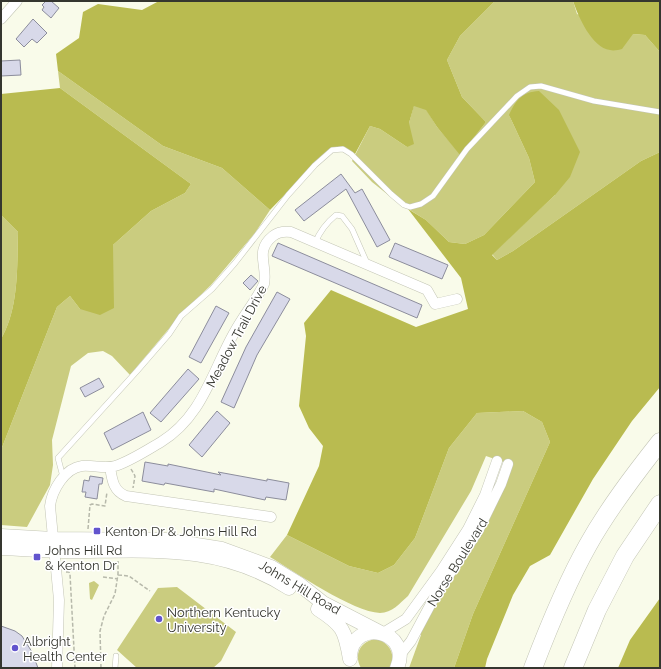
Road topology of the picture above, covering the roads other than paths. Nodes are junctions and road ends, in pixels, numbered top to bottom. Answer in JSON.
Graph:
{"nodes":[{"id":1,"x":17,"y":1,"type":"edge"},
{"id":2,"x":1,"y":19,"type":"edge"},
{"id":3,"x":660,"y":112,"type":"edge"},
{"id":4,"x":315,"y":243,"type":"junction"},
{"id":5,"x":368,"y":265,"type":"junction"},
{"id":6,"x":457,"y":299,"type":"dead end"},
{"id":7,"x":660,"y":442,"type":"edge"},
{"id":8,"x":498,"y":461,"type":"dead end"},
{"id":9,"x":508,"y":464,"type":"dead end"},
{"id":10,"x":110,"y":467,"type":"junction"},
{"id":11,"x":63,"y":478,"type":"junction"},
{"id":12,"x":660,"y":504,"type":"edge"},
{"id":13,"x":270,"y":518,"type":"dead end"},
{"id":14,"x":1,"y":536,"type":"edge"},
{"id":15,"x":54,"y":545,"type":"junction"},
{"id":16,"x":1,"y":548,"type":"edge"},
{"id":17,"x":382,"y":633,"type":"junction"},
{"id":18,"x":116,"y":656,"type":"dead end"},
{"id":19,"x":351,"y":663,"type":"edge"},
{"id":20,"x":398,"y":665,"type":"edge"},
{"id":21,"x":57,"y":668,"type":"edge"},
{"id":22,"x":115,"y":668,"type":"edge"},
{"id":23,"x":533,"y":668,"type":"edge"},
{"id":24,"x":573,"y":668,"type":"edge"}],
"edges":[{"from":1,"to":2,"type":"street"},
{"from":3,"to":11,"type":"lane"},
{"from":4,"to":5,"type":"street","name":"Meadow Trail Drive"},
{"from":4,"to":5,"type":"lane"},
{"from":4,"to":10,"type":"street","name":"Meadow Trail Drive"},
{"from":5,"to":6,"type":"street","name":"Meadow Trail Drive"},
{"from":7,"to":23,"type":"highway"},
{"from":8,"to":17,"type":"street","name":"Norse Boulevard"},
{"from":9,"to":20,"type":"street","name":"Norse Boulevard"},
{"from":10,"to":11,"type":"street","name":"Meadow Trail Drive"},
{"from":10,"to":13,"type":"street"},
{"from":11,"to":15,"type":"street","name":"Meadow Trail Drive"},
{"from":12,"to":24,"type":"highway"},
{"from":14,"to":15,"type":"main road","name":"Johns Hill Road"},
{"from":15,"to":16,"type":"main road","name":"Johns Hill Road"},
{"from":15,"to":17,"type":"main road","name":"Johns Hill Road"},
{"from":15,"to":19,"type":"main road","name":"Johns Hill Road"},
{"from":15,"to":21,"type":"street","name":"Meadow Trail Drive"},
{"from":17,"to":19,"type":"main road"},
{"from":17,"to":20,"type":"main road","name":"Johns Hill Road"},
{"from":18,"to":22,"type":"lane"}]}
